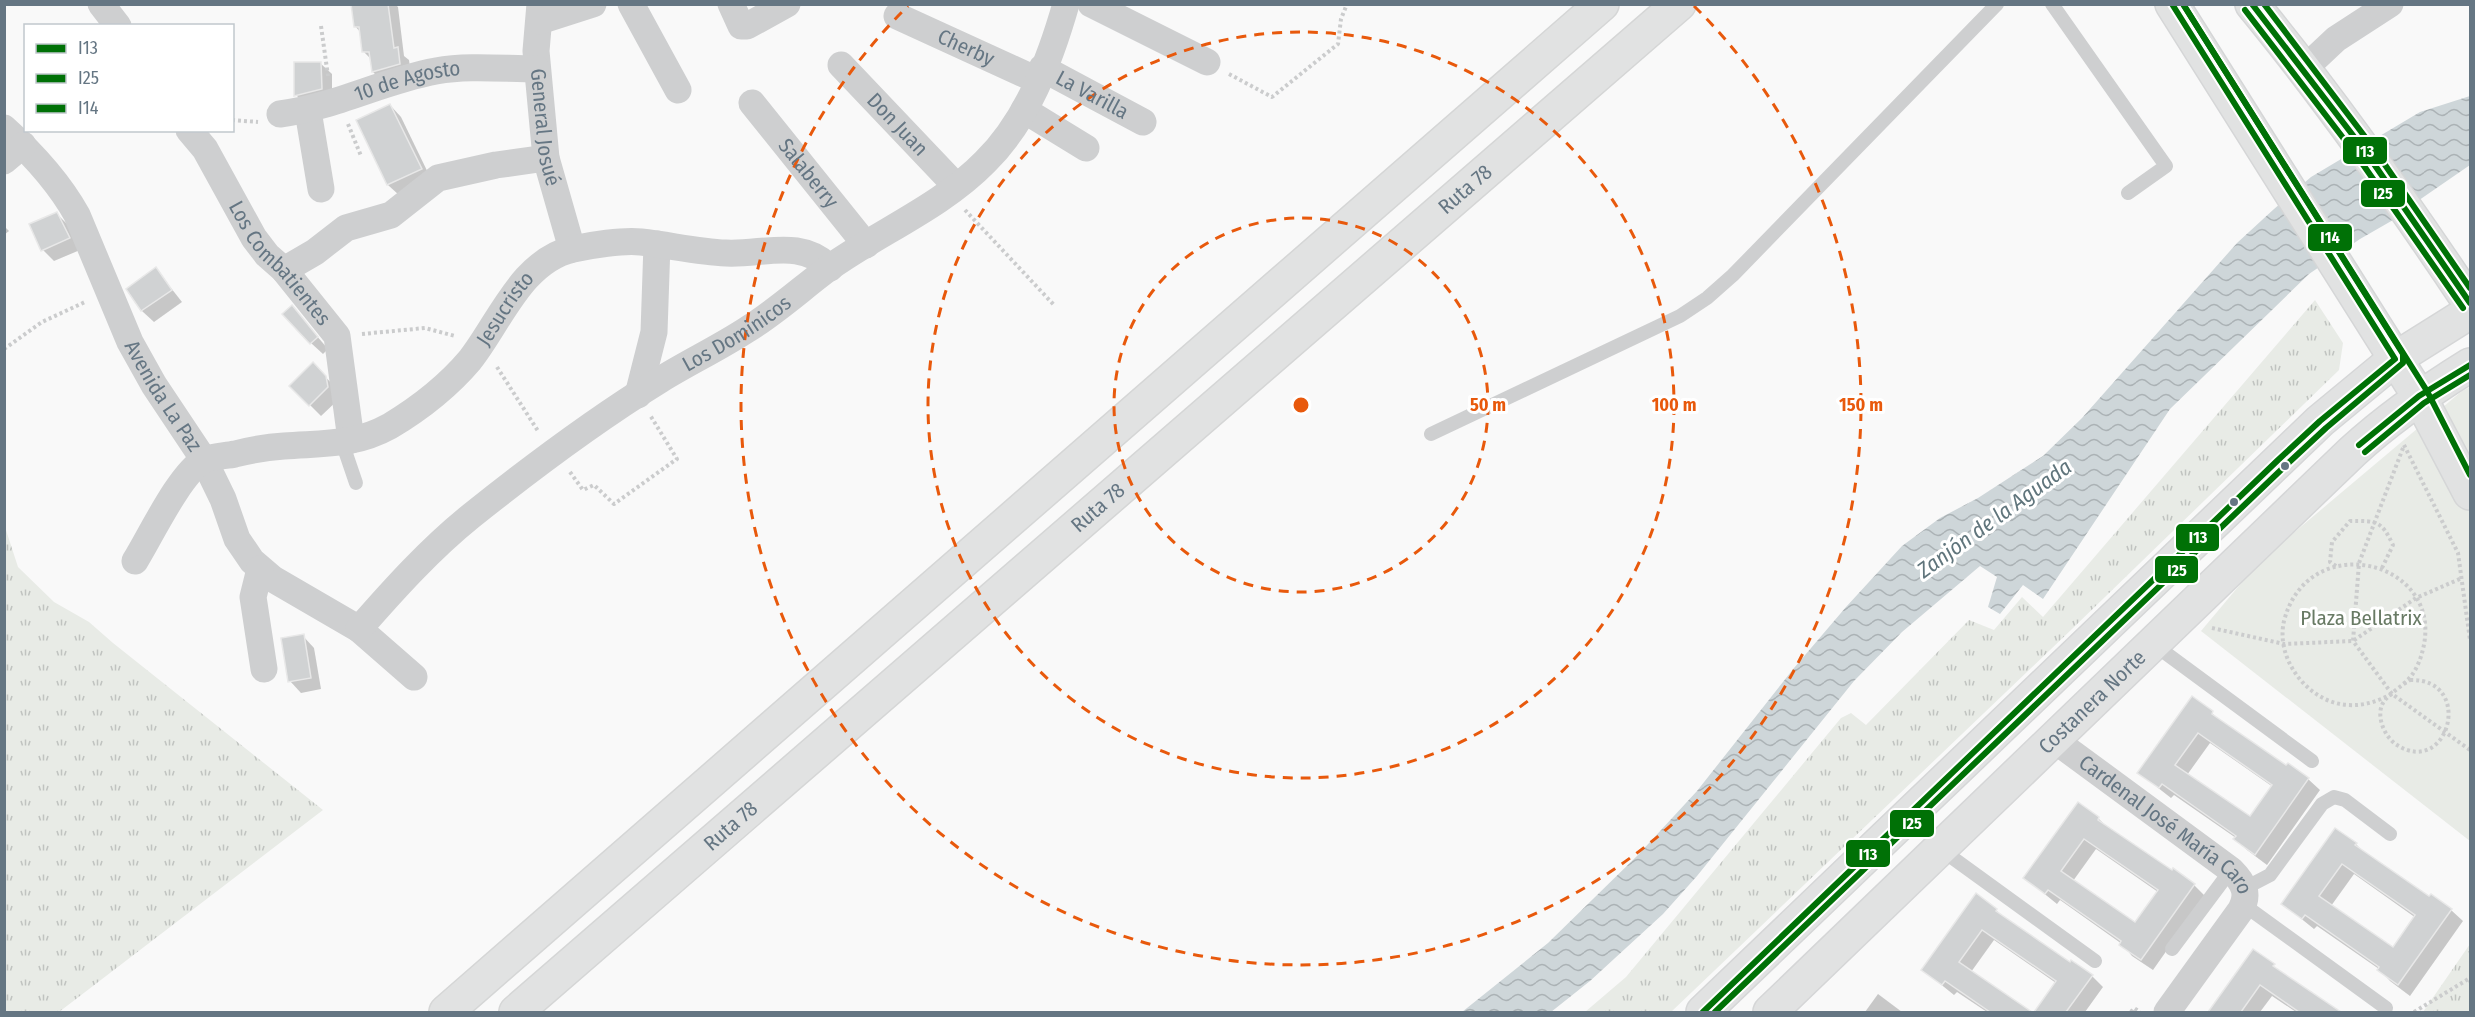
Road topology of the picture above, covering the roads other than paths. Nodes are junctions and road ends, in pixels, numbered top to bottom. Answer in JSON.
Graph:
{"nodes":[{"id":1,"x":101,"y":4,"type":"edge"},
{"id":2,"x":593,"y":4,"type":"edge"},
{"id":3,"x":631,"y":4,"type":"edge"},
{"id":4,"x":731,"y":4,"type":"edge"},
{"id":5,"x":787,"y":4,"type":"edge"},
{"id":6,"x":1066,"y":4,"type":"edge"},
{"id":7,"x":1091,"y":4,"type":"edge"},
{"id":8,"x":1602,"y":4,"type":"edge"},
{"id":9,"x":1679,"y":4,"type":"edge"},
{"id":10,"x":1997,"y":4,"type":"edge"},
{"id":11,"x":2052,"y":4,"type":"edge"},
{"id":12,"x":2172,"y":4,"type":"edge"},
{"id":13,"x":2252,"y":4,"type":"edge"},
{"id":14,"x":2390,"y":4,"type":"edge"},
{"id":15,"x":540,"y":13,"type":"edge"},
{"id":16,"x":897,"y":16,"type":"dead end"},
{"id":17,"x":116,"y":24,"type":"edge"},
{"id":18,"x":1208,"y":62,"type":"road end"},
{"id":19,"x":841,"y":65,"type":"dead end"},
{"id":20,"x":537,"y":69,"type":"junction"},
{"id":21,"x":2303,"y":70,"type":"junction"},
{"id":22,"x":1040,"y":74,"type":"junction"},
{"id":23,"x":678,"y":90,"type":"dead end"},
{"id":24,"x":752,"y":103,"type":"dead end"},
{"id":25,"x":326,"y":105,"type":"junction"},
{"id":26,"x":1024,"y":111,"type":"junction"},
{"id":27,"x":280,"y":114,"type":"dead end"},
{"id":28,"x":1143,"y":122,"type":"dead end"},
{"id":29,"x":191,"y":132,"type":"edge"},
{"id":30,"x":11,"y":144,"type":"edge"},
{"id":31,"x":1086,"y":148,"type":"dead end"},
{"id":32,"x":546,"y":158,"type":"junction"},
{"id":33,"x":321,"y":189,"type":"dead end"},
{"id":34,"x":952,"y":189,"type":"junction"},
{"id":35,"x":2128,"y":193,"type":"dead end"},
{"id":36,"x":657,"y":244,"type":"junction"},
{"id":37,"x":866,"y":245,"type":"junction"},
{"id":38,"x":572,"y":249,"type":"junction"},
{"id":39,"x":830,"y":268,"type":"junction"},
{"id":40,"x":284,"y":270,"type":"junction"},
{"id":41,"x":2470,"y":303,"type":"edge"},
{"id":42,"x":2470,"y":312,"type":"edge"},
{"id":43,"x":2395,"y":359,"type":"junction"},
{"id":44,"x":2470,"y":365,"type":"edge"},
{"id":45,"x":638,"y":395,"type":"junction"},
{"id":46,"x":2419,"y":396,"type":"junction"},
{"id":47,"x":1431,"y":434,"type":"dead end"},
{"id":48,"x":346,"y":441,"type":"junction"},
{"id":49,"x":204,"y":460,"type":"junction"},
{"id":50,"x":356,"y":483,"type":"dead end"},
{"id":51,"x":2470,"y":492,"type":"edge"},
{"id":52,"x":135,"y":561,"type":"dead end"},
{"id":53,"x":260,"y":569,"type":"junction"},
{"id":54,"x":359,"y":629,"type":"junction"},
{"id":55,"x":2152,"y":643,"type":"junction"},
{"id":56,"x":264,"y":669,"type":"dead end"},
{"id":57,"x":414,"y":677,"type":"dead end"},
{"id":58,"x":2053,"y":738,"type":"junction"},
{"id":59,"x":2312,"y":761,"type":"dead end"},
{"id":60,"x":2390,"y":834,"type":"dead end"},
{"id":61,"x":1939,"y":848,"type":"junction"},
{"id":62,"x":2240,"y":888,"type":"junction"},
{"id":63,"x":2172,"y":949,"type":"dead end"},
{"id":64,"x":2095,"y":961,"type":"dead end"},
{"id":65,"x":2386,"y":1008,"type":"dead end"},
{"id":66,"x":446,"y":1012,"type":"edge"},
{"id":67,"x":516,"y":1012,"type":"edge"},
{"id":68,"x":1703,"y":1012,"type":"edge"},
{"id":69,"x":1770,"y":1012,"type":"edge"},
{"id":70,"x":2167,"y":1012,"type":"edge"}],
"edges":[{"from":1,"to":17,"type":"street"},
{"from":2,"to":15,"type":"street"},
{"from":3,"to":23,"type":"street"},
{"from":4,"to":5,"type":"street"},
{"from":6,"to":22,"type":"street","name":"Los Dominicos"},
{"from":7,"to":18,"type":"street"},
{"from":8,"to":66,"type":"main road"},
{"from":9,"to":67,"type":"main road","name":"Ruta 78"},
{"from":10,"to":47,"type":"lane"},
{"from":11,"to":35,"type":"lane"},
{"from":12,"to":43,"type":"main road"},
{"from":13,"to":21,"type":"main road"},
{"from":14,"to":21,"type":"street"},
{"from":15,"to":20,"type":"street","name":"General Josué"},
{"from":16,"to":22,"type":"street","name":"Cherby"},
{"from":19,"to":34,"type":"street","name":"Don Juan"},
{"from":20,"to":25,"type":"street","name":"10 de Agosto"},
{"from":20,"to":32,"type":"street","name":"General Josué"},
{"from":21,"to":41,"type":"main road"},
{"from":22,"to":26,"type":"street","name":"Los Dominicos"},
{"from":22,"to":28,"type":"street","name":"La Varilla"},
{"from":24,"to":37,"type":"street","name":"Salaberry"},
{"from":25,"to":27,"type":"street","name":"10 de Agosto"},
{"from":25,"to":33,"type":"street"},
{"from":26,"to":31,"type":"street"},
{"from":26,"to":34,"type":"street","name":"Los Dominicos"},
{"from":29,"to":40,"type":"street","name":"Los Combatientes"},
{"from":30,"to":49,"type":"street","name":"Avenida La Paz"},
{"from":32,"to":38,"type":"street","name":"General Josué"},
{"from":32,"to":40,"type":"street"},
{"from":34,"to":37,"type":"street","name":"Los Dominicos"},
{"from":36,"to":38,"type":"street","name":"Jesucristo"},
{"from":36,"to":39,"type":"street","name":"Jesucristo"},
{"from":36,"to":45,"type":"street"},
{"from":37,"to":39,"type":"street","name":"Los Dominicos"},
{"from":38,"to":48,"type":"street","name":"Jesucristo"},
{"from":39,"to":45,"type":"street","name":"Los Dominicos"},
{"from":40,"to":48,"type":"street","name":"Los Combatientes"},
{"from":42,"to":43,"type":"main road"},
{"from":43,"to":46,"type":"main road"},
{"from":43,"to":68,"type":"main road"},
{"from":44,"to":46,"type":"main road","name":"Costanera Norte"},
{"from":45,"to":54,"type":"street","name":"Los Dominicos"},
{"from":46,"to":51,"type":"main road"},
{"from":46,"to":55,"type":"main road","name":"Costanera Norte"},
{"from":48,"to":49,"type":"street","name":"Jesucristo"},
{"from":48,"to":50,"type":"lane"},
{"from":49,"to":52,"type":"street"},
{"from":49,"to":53,"type":"street","name":"Avenida La Paz"},
{"from":53,"to":54,"type":"street","name":"Avenida La Paz"},
{"from":53,"to":56,"type":"street"},
{"from":54,"to":57,"type":"street","name":"Avenida La Paz"},
{"from":55,"to":58,"type":"main road","name":"Costanera Norte"},
{"from":55,"to":59,"type":"lane"},
{"from":58,"to":61,"type":"main road","name":"Costanera Norte"},
{"from":58,"to":62,"type":"street","name":"Cardenal José María Caro"},
{"from":60,"to":62,"type":"lane"},
{"from":61,"to":64,"type":"lane"},
{"from":61,"to":69,"type":"main road","name":"Costanera Norte"},
{"from":62,"to":63,"type":"lane"},
{"from":62,"to":65,"type":"lane"},
{"from":62,"to":70,"type":"street","name":"Cardenal José María Caro"}]}
